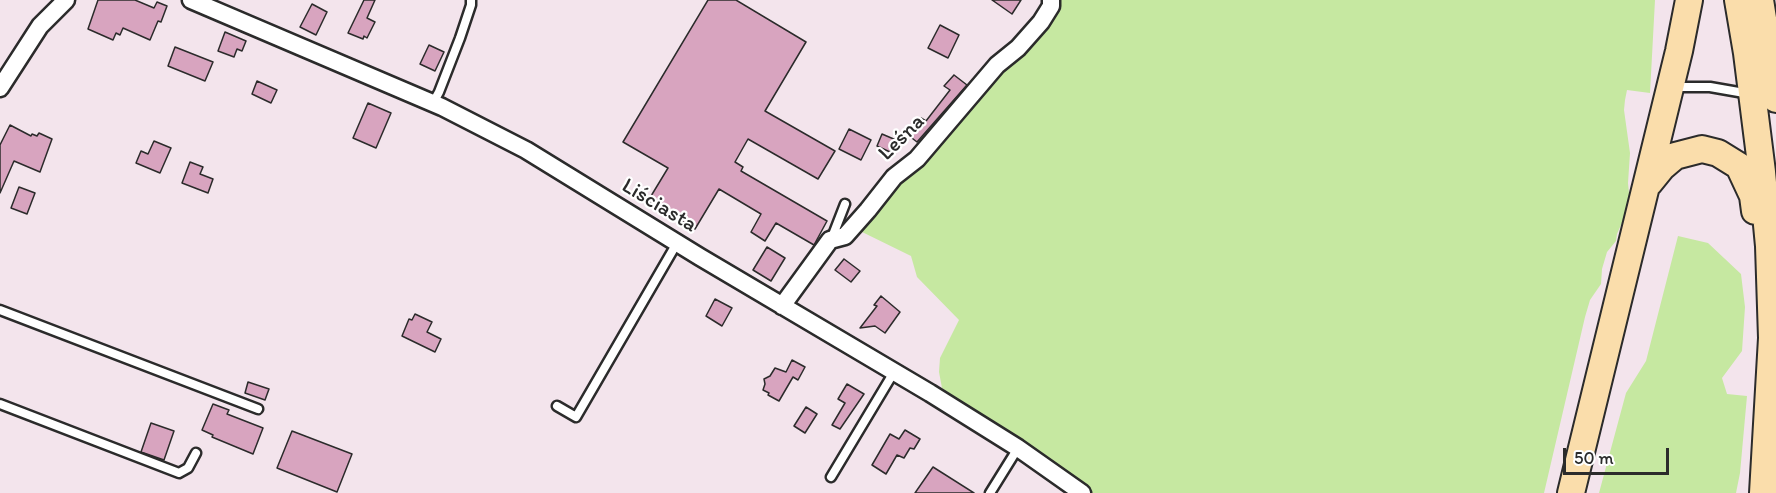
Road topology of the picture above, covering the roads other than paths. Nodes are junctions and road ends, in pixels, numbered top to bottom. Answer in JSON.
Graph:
{"nodes":[{"id":1,"x":66,"y":0,"type":"edge"},
{"id":2,"x":191,"y":0,"type":"edge"},
{"id":3,"x":471,"y":0,"type":"edge"},
{"id":4,"x":1051,"y":0,"type":"edge"},
{"id":5,"x":1689,"y":0,"type":"edge"},
{"id":6,"x":1738,"y":0,"type":"edge"},
{"id":7,"x":1760,"y":0,"type":"edge"},
{"id":8,"x":1670,"y":87,"type":"junction"},
{"id":9,"x":0,"y":88,"type":"edge"},
{"id":10,"x":1764,"y":97,"type":"edge"},
{"id":11,"x":433,"y":103,"type":"junction"},
{"id":12,"x":1647,"y":186,"type":"junction"},
{"id":13,"x":845,"y":204,"type":"dead end"},
{"id":14,"x":830,"y":240,"type":"junction"},
{"id":15,"x":677,"y":243,"type":"junction"},
{"id":16,"x":782,"y":306,"type":"junction"},
{"id":17,"x":0,"y":310,"type":"edge"},
{"id":18,"x":1772,"y":338,"type":"junction"},
{"id":19,"x":894,"y":372,"type":"junction"},
{"id":20,"x":0,"y":404,"type":"edge"},
{"id":21,"x":557,"y":406,"type":"dead end"},
{"id":22,"x":258,"y":409,"type":"dead end"},
{"id":23,"x":1018,"y":448,"type":"junction"},
{"id":24,"x":196,"y":453,"type":"dead end"},
{"id":25,"x":831,"y":477,"type":"dead end"},
{"id":26,"x":990,"y":493,"type":"edge"},
{"id":27,"x":1082,"y":493,"type":"edge"},
{"id":28,"x":1571,"y":493,"type":"edge"},
{"id":29,"x":1763,"y":493,"type":"edge"}],
"edges":[{"from":1,"to":9,"type":"street"},
{"from":2,"to":11,"type":"street","name":"Liściasta"},
{"from":3,"to":11,"type":"lane"},
{"from":4,"to":14,"type":"street","name":"Leśna"},
{"from":5,"to":8,"type":"main road"},
{"from":6,"to":10,"type":"main road"},
{"from":7,"to":10,"type":"main road"},
{"from":8,"to":10,"type":"lane"},
{"from":8,"to":12,"type":"main road"},
{"from":10,"to":18,"type":"main road"},
{"from":11,"to":15,"type":"street","name":"Liściasta"},
{"from":12,"to":18,"type":"main road"},
{"from":12,"to":28,"type":"main road"},
{"from":13,"to":14,"type":"lane"},
{"from":14,"to":16,"type":"street","name":"Leśna"},
{"from":15,"to":16,"type":"street","name":"Liściasta"},
{"from":15,"to":21,"type":"lane"},
{"from":16,"to":19,"type":"street","name":"Liściasta"},
{"from":17,"to":22,"type":"lane"},
{"from":18,"to":29,"type":"main road"},
{"from":19,"to":23,"type":"street","name":"Liściasta"},
{"from":19,"to":25,"type":"lane"},
{"from":20,"to":24,"type":"lane"},
{"from":23,"to":26,"type":"lane"},
{"from":23,"to":27,"type":"street","name":"Liściasta"}]}
